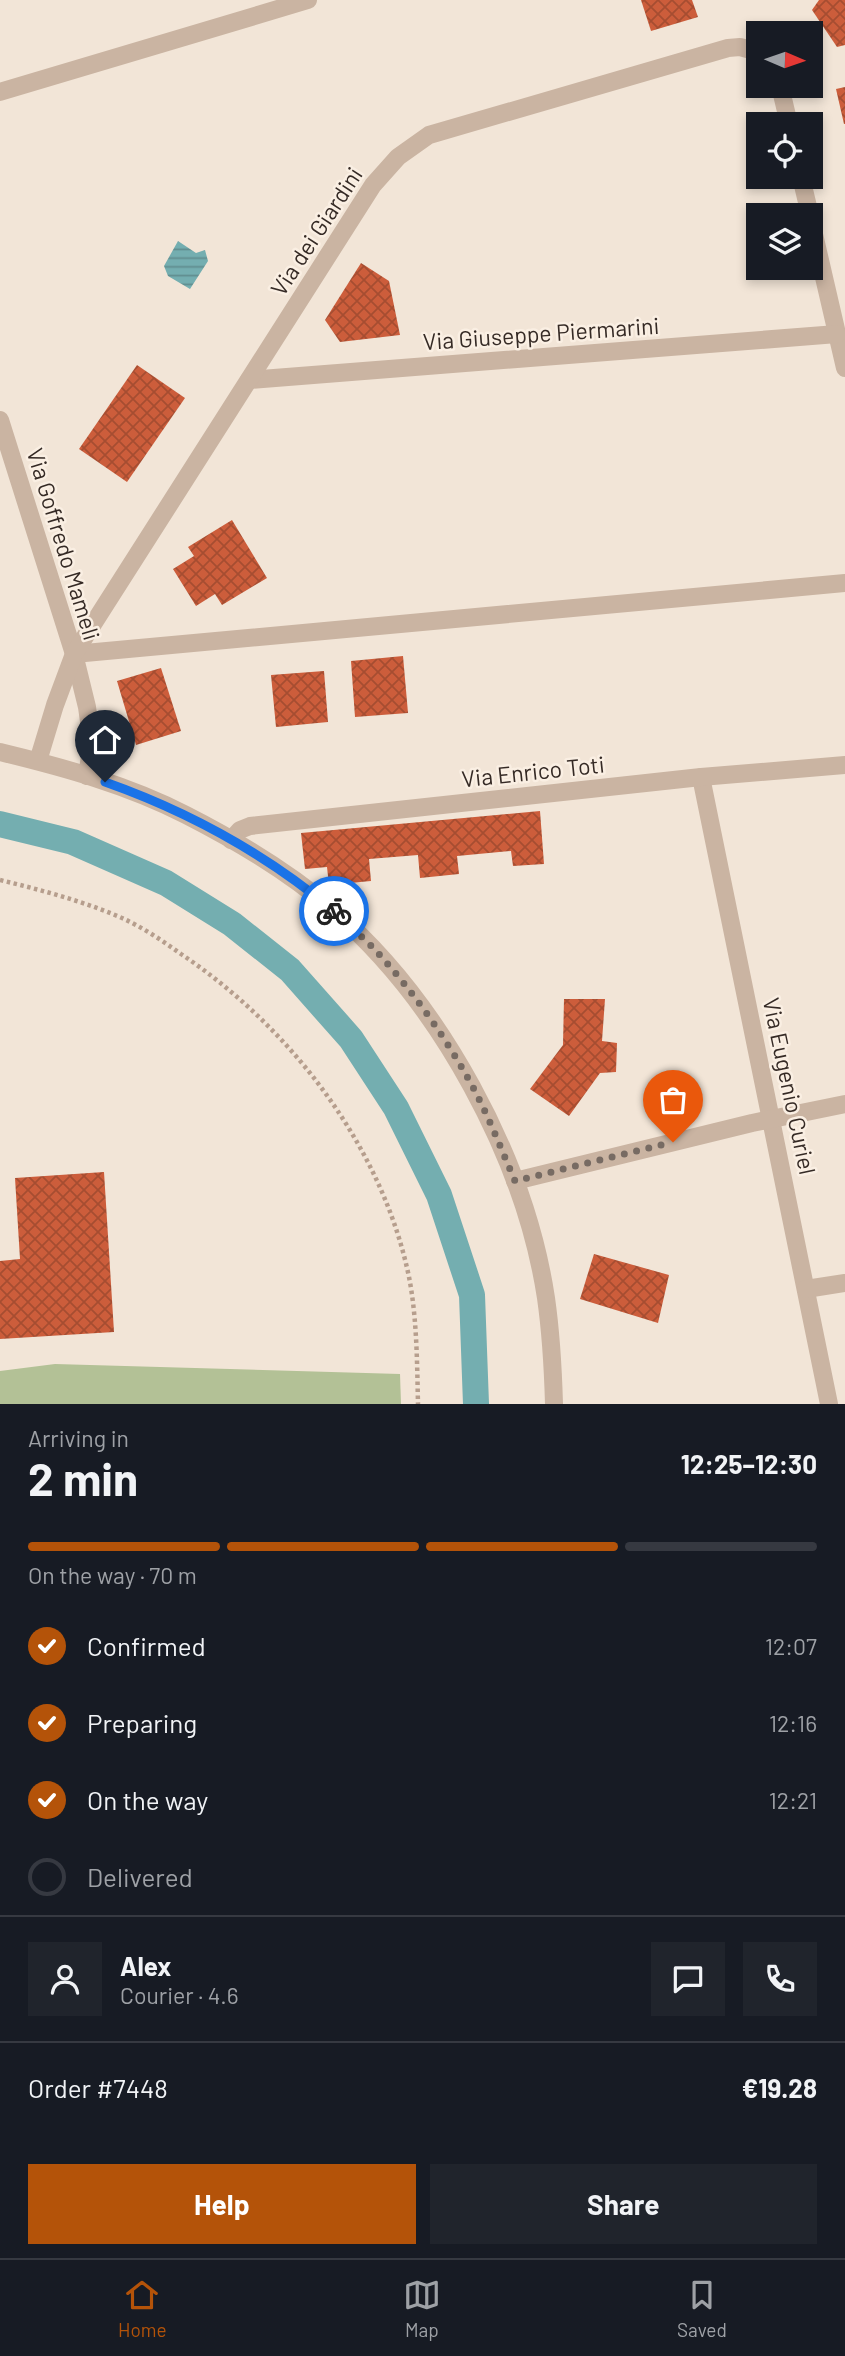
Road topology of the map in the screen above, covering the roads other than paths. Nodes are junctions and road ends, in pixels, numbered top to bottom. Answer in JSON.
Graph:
{"nodes":[{"id":1,"x":308,"y":0,"type":"edge"},
{"id":2,"x":746,"y":49,"type":"edge"},
{"id":3,"x":0,"y":92,"type":"edge"},
{"id":4,"x":823,"y":273,"type":"edge"},
{"id":5,"x":837,"y":334,"type":"junction"},
{"id":6,"x":845,"y":368,"type":"edge"},
{"id":7,"x":248,"y":380,"type":"junction"},
{"id":8,"x":0,"y":420,"type":"edge"},
{"id":9,"x":845,"y":583,"type":"edge"},
{"id":10,"x":74,"y":654,"type":"junction"},
{"id":11,"x":0,"y":752,"type":"edge"},
{"id":12,"x":38,"y":761,"type":"junction"},
{"id":13,"x":845,"y":765,"type":"edge"},
{"id":14,"x":86,"y":776,"type":"junction"},
{"id":15,"x":701,"y":777,"type":"junction"},
{"id":16,"x":231,"y":840,"type":"junction"},
{"id":17,"x":845,"y":1104,"type":"edge"},
{"id":18,"x":772,"y":1119,"type":"junction"},
{"id":19,"x":515,"y":1181,"type":"junction"},
{"id":20,"x":845,"y":1283,"type":"edge"},
{"id":21,"x":806,"y":1289,"type":"junction"},
{"id":22,"x":554,"y":1404,"type":"edge"},
{"id":23,"x":829,"y":1404,"type":"edge"}],
"edges":[{"from":1,"to":3,"type":"street"},
{"from":2,"to":7,"type":"street","name":"Via dei Giardini"},
{"from":4,"to":5,"type":"street"},
{"from":5,"to":6,"type":"street"},
{"from":5,"to":7,"type":"street","name":"Via Giuseppe Piermarini"},
{"from":7,"to":10,"type":"street","name":"Via dei Giardini"},
{"from":8,"to":10,"type":"street","name":"Via Goffredo Mameli"},
{"from":9,"to":10,"type":"street"},
{"from":10,"to":12,"type":"street","name":"Via Goffredo Mameli"},
{"from":10,"to":14,"type":"street"},
{"from":11,"to":12,"type":"street"},
{"from":12,"to":14,"type":"street"},
{"from":13,"to":15,"type":"street","name":"Via Enrico Toti"},
{"from":14,"to":16,"type":"street"},
{"from":15,"to":16,"type":"street","name":"Via Enrico Toti"},
{"from":15,"to":18,"type":"street","name":"Via Eugenio Curiel"},
{"from":16,"to":19,"type":"street"},
{"from":17,"to":18,"type":"street"},
{"from":18,"to":19,"type":"street"},
{"from":18,"to":21,"type":"street","name":"Via Eugenio Curiel"},
{"from":19,"to":22,"type":"street"},
{"from":20,"to":21,"type":"street"},
{"from":21,"to":23,"type":"street","name":"Via Eugenio Curiel"}]}
